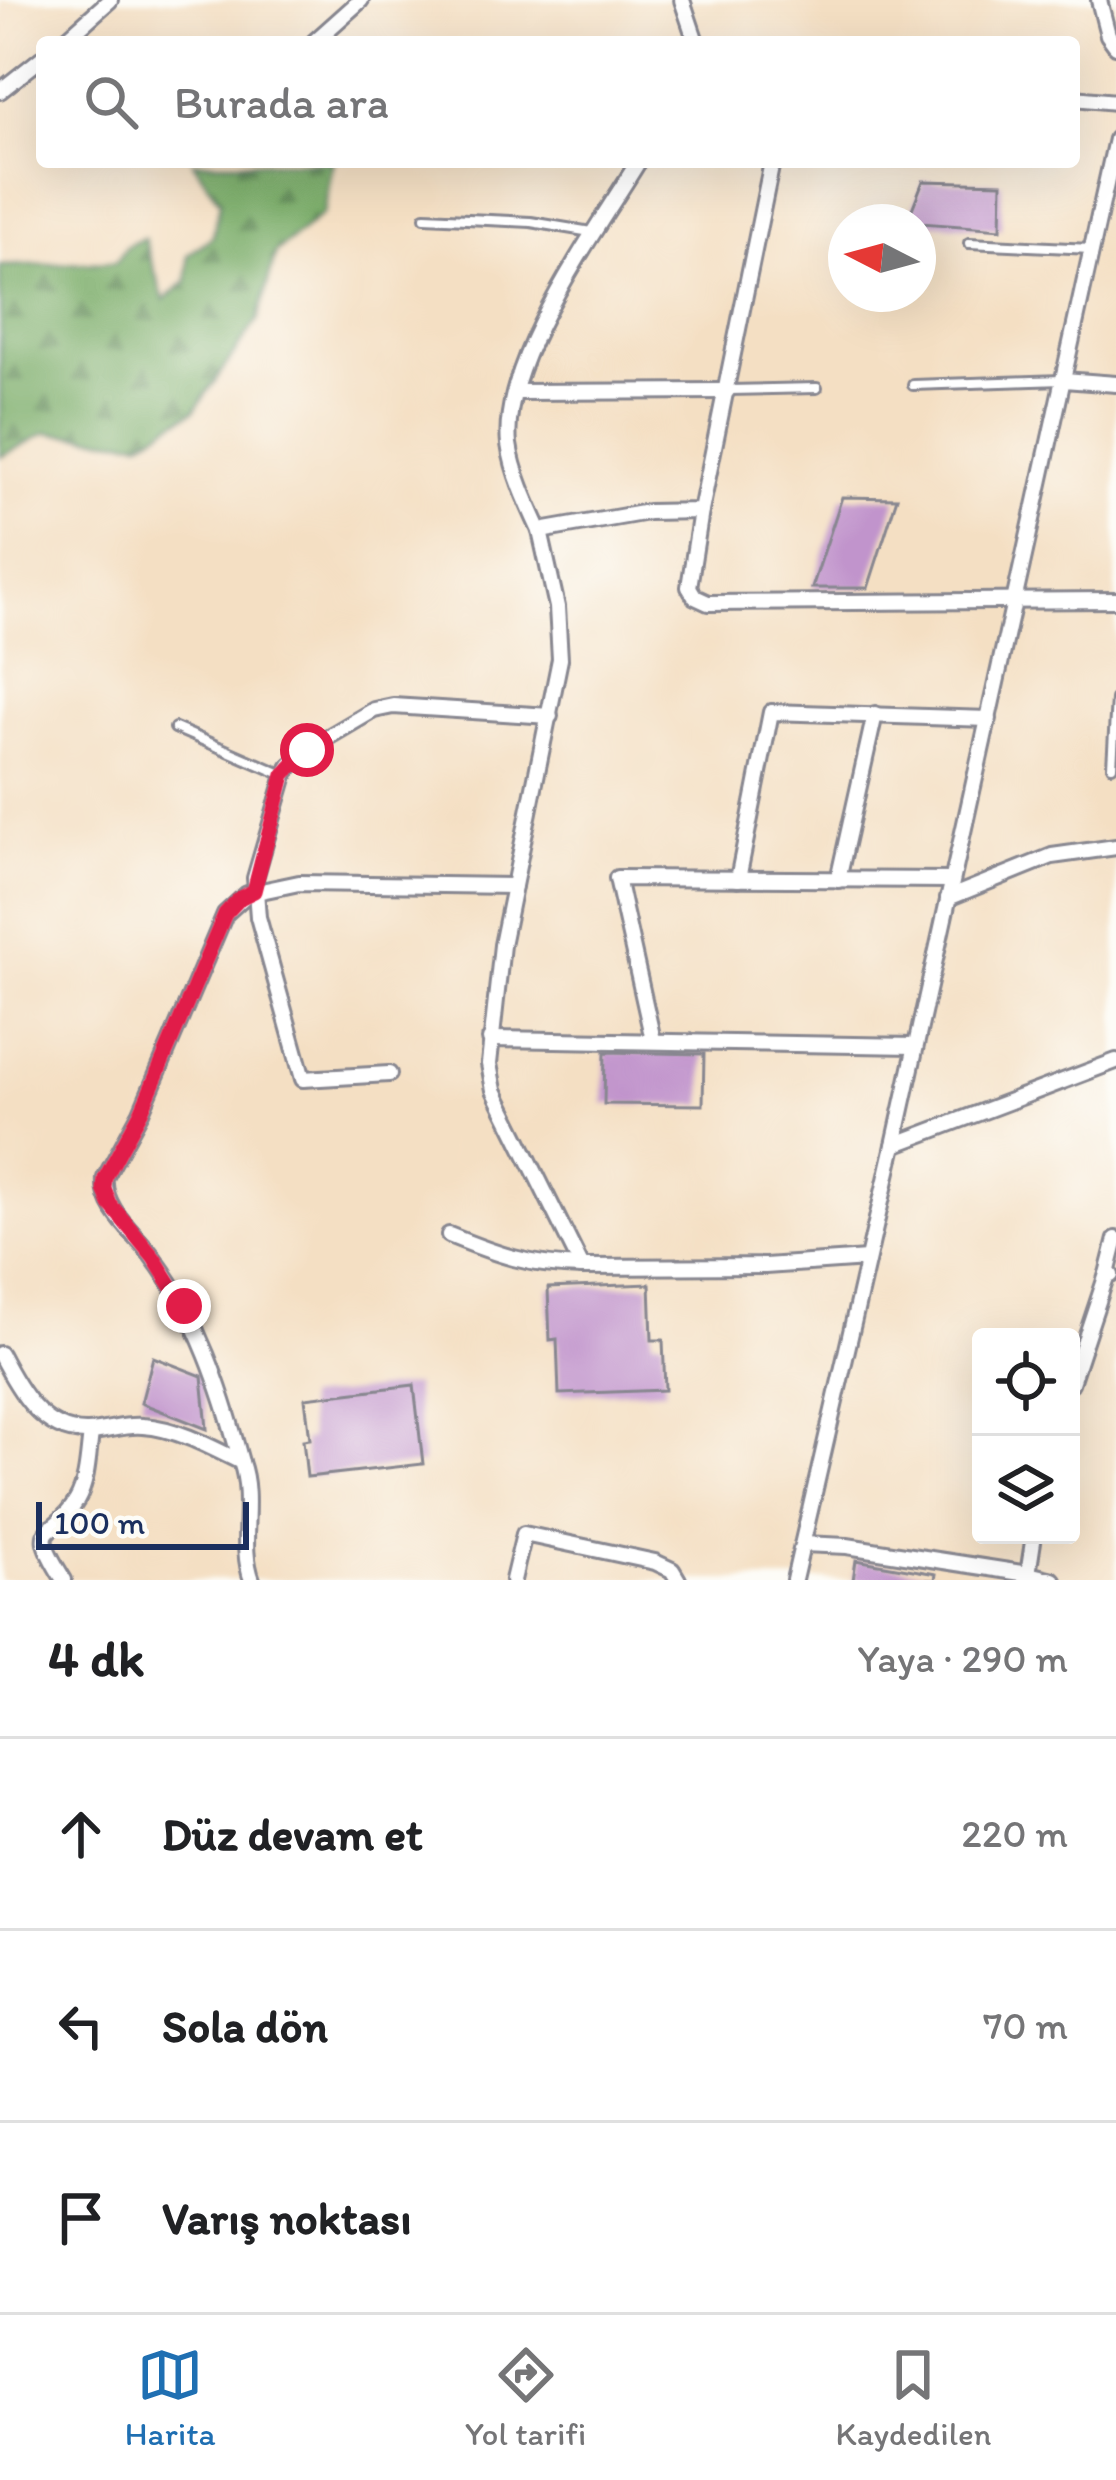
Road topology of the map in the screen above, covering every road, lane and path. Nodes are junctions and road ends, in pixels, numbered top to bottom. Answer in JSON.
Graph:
{"nodes":[{"id":1,"x":110,"y":0,"type":"edge"},
{"id":2,"x":361,"y":0,"type":"edge"},
{"id":3,"x":682,"y":0,"type":"edge"},
{"id":4,"x":1099,"y":0,"type":"edge"},
{"id":5,"x":70,"y":36,"type":"edge"},
{"id":6,"x":321,"y":36,"type":"edge"},
{"id":7,"x":695,"y":36,"type":"edge"},
{"id":8,"x":1116,"y":46,"type":"edge"},
{"id":9,"x":36,"y":63,"type":"edge"},
{"id":10,"x":0,"y":91,"type":"edge"},
{"id":11,"x":1080,"y":99,"type":"edge"},
{"id":12,"x":1116,"y":102,"type":"edge"},
{"id":13,"x":1116,"y":139,"type":"edge"},
{"id":14,"x":634,"y":168,"type":"edge"},
{"id":15,"x":771,"y":168,"type":"edge"},
{"id":16,"x":425,"y":217,"type":"dead end"},
{"id":17,"x":595,"y":233,"type":"junction"},
{"id":18,"x":969,"y":243,"type":"dead end"},
{"id":19,"x":1092,"y":249,"type":"junction"},
{"id":20,"x":1064,"y":380,"type":"junction"},
{"id":21,"x":1116,"y":384,"type":"edge"},
{"id":22,"x":914,"y":385,"type":"dead end"},
{"id":23,"x":817,"y":388,"type":"dead end"},
{"id":24,"x":728,"y":391,"type":"junction"},
{"id":25,"x":516,"y":392,"type":"junction"},
{"id":26,"x":701,"y":512,"type":"junction"},
{"id":27,"x":540,"y":531,"type":"junction"},
{"id":28,"x":1017,"y":600,"type":"junction"},
{"id":29,"x":1116,"y":600,"type":"edge"},
{"id":30,"x":1116,"y":699,"type":"edge"},
{"id":31,"x":875,"y":714,"type":"junction"},
{"id":32,"x":550,"y":716,"type":"junction"},
{"id":33,"x":989,"y":719,"type":"junction"},
{"id":34,"x":176,"y":728,"type":"dead end"},
{"id":35,"x":1112,"y":766,"type":"dead end"},
{"id":36,"x":284,"y":775,"type":"junction"},
{"id":37,"x":1116,"y":847,"type":"edge"},
{"id":38,"x":738,"y":879,"type":"junction"},
{"id":39,"x":838,"y":880,"type":"junction"},
{"id":40,"x":952,"y":880,"type":"junction"},
{"id":41,"x":514,"y":886,"type":"junction"},
{"id":42,"x":254,"y":891,"type":"junction"},
{"id":43,"x":948,"y":898,"type":"junction"},
{"id":44,"x":490,"y":1039,"type":"junction"},
{"id":45,"x":653,"y":1040,"type":"junction"},
{"id":46,"x":915,"y":1046,"type":"junction"},
{"id":47,"x":1116,"y":1061,"type":"edge"},
{"id":48,"x":388,"y":1074,"type":"dead end"},
{"id":49,"x":894,"y":1145,"type":"junction"},
{"id":50,"x":449,"y":1235,"type":"dead end"},
{"id":51,"x":1116,"y":1239,"type":"edge"},
{"id":52,"x":867,"y":1259,"type":"junction"},
{"id":53,"x":582,"y":1267,"type":"junction"},
{"id":54,"x":1111,"y":1275,"type":"edge"},
{"id":55,"x":0,"y":1354,"type":"edge"},
{"id":56,"x":1080,"y":1359,"type":"edge"},
{"id":57,"x":91,"y":1432,"type":"junction"},
{"id":58,"x":241,"y":1462,"type":"junction"},
{"id":59,"x":803,"y":1544,"type":"junction"},
{"id":60,"x":1033,"y":1544,"type":"edge"},
{"id":61,"x":1028,"y":1574,"type":"junction"},
{"id":62,"x":248,"y":1579,"type":"edge"},
{"id":63,"x":64,"y":1580,"type":"edge"},
{"id":64,"x":513,"y":1580,"type":"edge"},
{"id":65,"x":678,"y":1580,"type":"edge"},
{"id":66,"x":794,"y":1580,"type":"edge"},
{"id":67,"x":1053,"y":1580,"type":"edge"}],
"edges":[{"from":1,"to":5,"type":"street"},
{"from":2,"to":6,"type":"street"},
{"from":3,"to":7,"type":"street"},
{"from":4,"to":8,"type":"street"},
{"from":9,"to":10,"type":"street"},
{"from":11,"to":12,"type":"street"},
{"from":13,"to":19,"type":"street"},
{"from":14,"to":17,"type":"street"},
{"from":15,"to":24,"type":"street"},
{"from":16,"to":17,"type":"lane"},
{"from":17,"to":25,"type":"street"},
{"from":18,"to":19,"type":"lane"},
{"from":19,"to":20,"type":"street"},
{"from":20,"to":21,"type":"street"},
{"from":20,"to":22,"type":"lane"},
{"from":20,"to":28,"type":"street"},
{"from":23,"to":24,"type":"lane"},
{"from":24,"to":25,"type":"street"},
{"from":24,"to":26,"type":"street"},
{"from":25,"to":27,"type":"street"},
{"from":26,"to":27,"type":"street"},
{"from":26,"to":28,"type":"street"},
{"from":27,"to":32,"type":"street"},
{"from":28,"to":29,"type":"street"},
{"from":28,"to":33,"type":"street"},
{"from":30,"to":35,"type":"lane"},
{"from":31,"to":33,"type":"street"},
{"from":31,"to":38,"type":"street"},
{"from":31,"to":39,"type":"street"},
{"from":32,"to":36,"type":"street"},
{"from":32,"to":41,"type":"street"},
{"from":33,"to":40,"type":"street"},
{"from":34,"to":36,"type":"lane"},
{"from":36,"to":42,"type":"street"},
{"from":37,"to":43,"type":"street"},
{"from":38,"to":39,"type":"street"},
{"from":38,"to":45,"type":"street"},
{"from":39,"to":40,"type":"street"},
{"from":40,"to":43,"type":"street"},
{"from":41,"to":42,"type":"street"},
{"from":41,"to":44,"type":"street"},
{"from":42,"to":48,"type":"street"},
{"from":42,"to":58,"type":"street"},
{"from":43,"to":46,"type":"street"},
{"from":44,"to":45,"type":"street"},
{"from":44,"to":53,"type":"street"},
{"from":45,"to":46,"type":"street"},
{"from":46,"to":49,"type":"street"},
{"from":47,"to":49,"type":"street"},
{"from":49,"to":52,"type":"street"},
{"from":50,"to":53,"type":"street"},
{"from":51,"to":54,"type":"street"},
{"from":52,"to":53,"type":"street"},
{"from":52,"to":59,"type":"street"},
{"from":54,"to":56,"type":"street"},
{"from":55,"to":57,"type":"street"},
{"from":57,"to":58,"type":"street"},
{"from":57,"to":63,"type":"street"},
{"from":58,"to":62,"type":"street"},
{"from":59,"to":61,"type":"street"},
{"from":59,"to":66,"type":"street"},
{"from":60,"to":61,"type":"street"},
{"from":61,"to":67,"type":"street"},
{"from":64,"to":65,"type":"street"}]}
